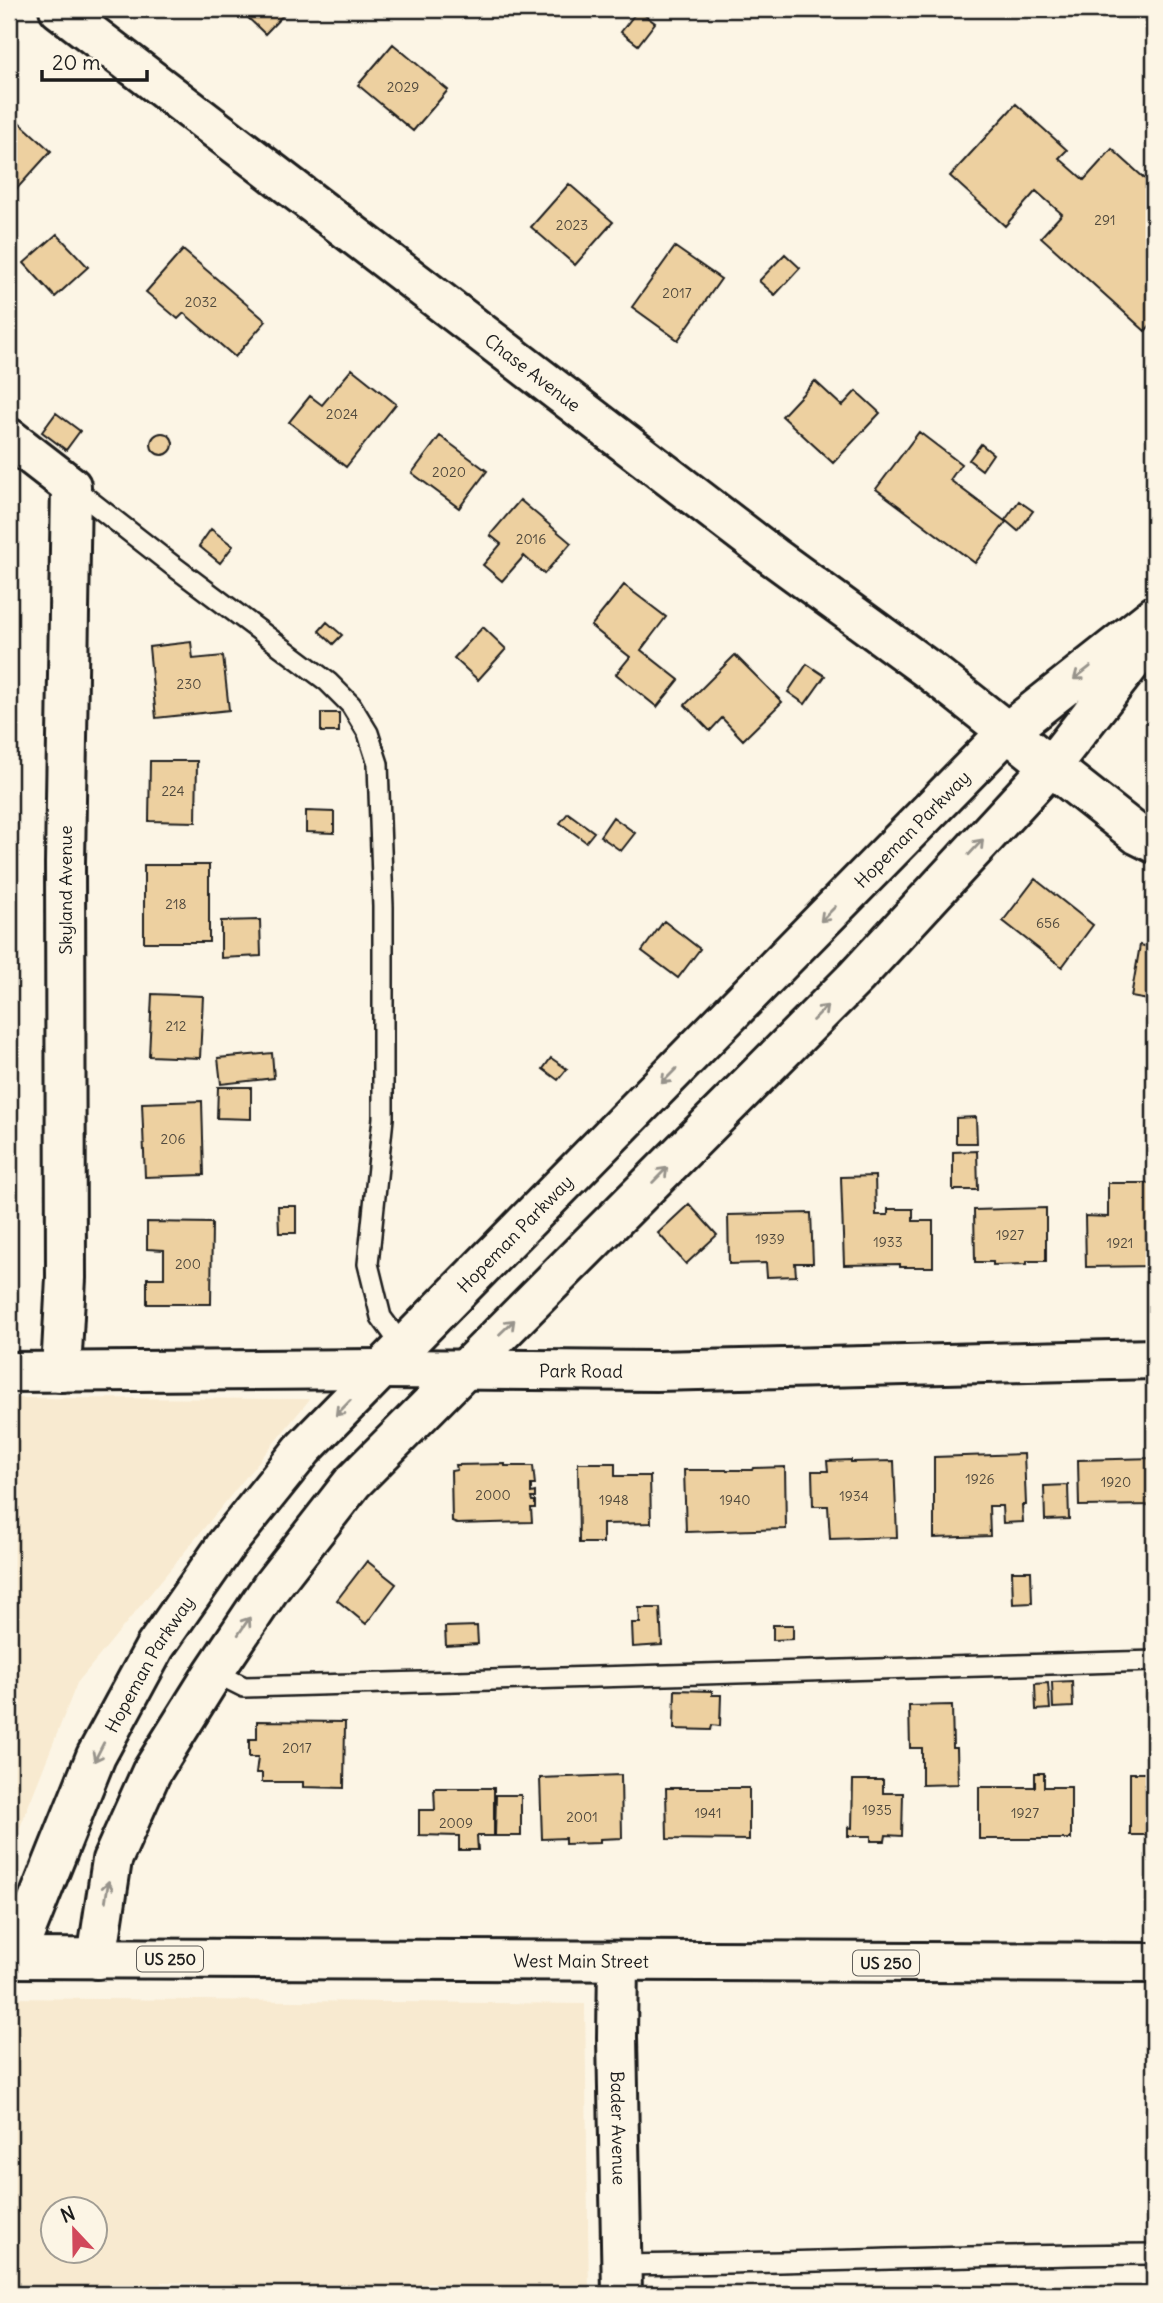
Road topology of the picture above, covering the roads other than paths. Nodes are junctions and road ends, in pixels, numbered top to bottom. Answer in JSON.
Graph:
{"nodes":[{"id":1,"x":59,"y":9,"type":"edge"},
{"id":2,"x":9,"y":438,"type":"edge"},
{"id":3,"x":71,"y":485,"type":"junction"},
{"id":4,"x":1154,"y":616,"type":"edge"},
{"id":5,"x":1154,"y":634,"type":"edge"},
{"id":6,"x":1007,"y":732,"type":"junction"},
{"id":7,"x":1050,"y":767,"type":"junction"},
{"id":8,"x":1154,"y":843,"type":"edge"},
{"id":9,"x":392,"y":1358,"type":"junction"},
{"id":10,"x":1154,"y":1359,"type":"edge"},
{"id":11,"x":462,"y":1371,"type":"junction"},
{"id":12,"x":9,"y":1372,"type":"edge"},
{"id":13,"x":61,"y":1372,"type":"junction"},
{"id":14,"x":1154,"y":1661,"type":"edge"},
{"id":15,"x":214,"y":1672,"type":"junction"},
{"id":16,"x":12,"y":1958,"type":"edge"},
{"id":17,"x":97,"y":1959,"type":"junction"},
{"id":18,"x":618,"y":1962,"type":"junction"},
{"id":19,"x":1154,"y":1963,"type":"edge"},
{"id":20,"x":1154,"y":2254,"type":"edge"},
{"id":21,"x":622,"y":2280,"type":"edge"}],
"edges":[{"from":1,"to":6,"type":"main road","name":"Chase Avenue"},
{"from":2,"to":3,"type":"main road"},
{"from":3,"to":9,"type":"lane"},
{"from":3,"to":13,"type":"main road","name":"Skyland Avenue"},
{"from":4,"to":6,"type":"main road","name":"Hopeman Parkway","one_way":true},
{"from":5,"to":7,"type":"main road"},
{"from":6,"to":7,"type":"main road","name":"Chase Avenue"},
{"from":6,"to":9,"type":"main road","name":"Hopeman Parkway","one_way":true},
{"from":7,"to":8,"type":"main road","name":"Chase Avenue"},
{"from":11,"to":7,"type":"main road","one_way":true},
{"from":9,"to":11,"type":"main road","name":"Park Road"},
{"from":9,"to":13,"type":"main road","name":"Park Road"},
{"from":9,"to":16,"type":"main road","name":"Hopeman Parkway","one_way":true},
{"from":10,"to":11,"type":"main road","name":"Park Road"},
{"from":15,"to":11,"type":"main road","one_way":true},
{"from":12,"to":13,"type":"main road","name":"Park Road"},
{"from":14,"to":15,"type":"lane"},
{"from":17,"to":15,"type":"main road","one_way":true},
{"from":16,"to":17,"type":"main road","name":"West Main Street","number":"US 250"},
{"from":17,"to":18,"type":"main road","name":"West Main Street","number":"US 250"},
{"from":18,"to":19,"type":"main road","name":"West Main Street","number":"US 250"},
{"from":18,"to":21,"type":"main road","name":"Bader Avenue"},
{"from":20,"to":21,"type":"lane"}]}
